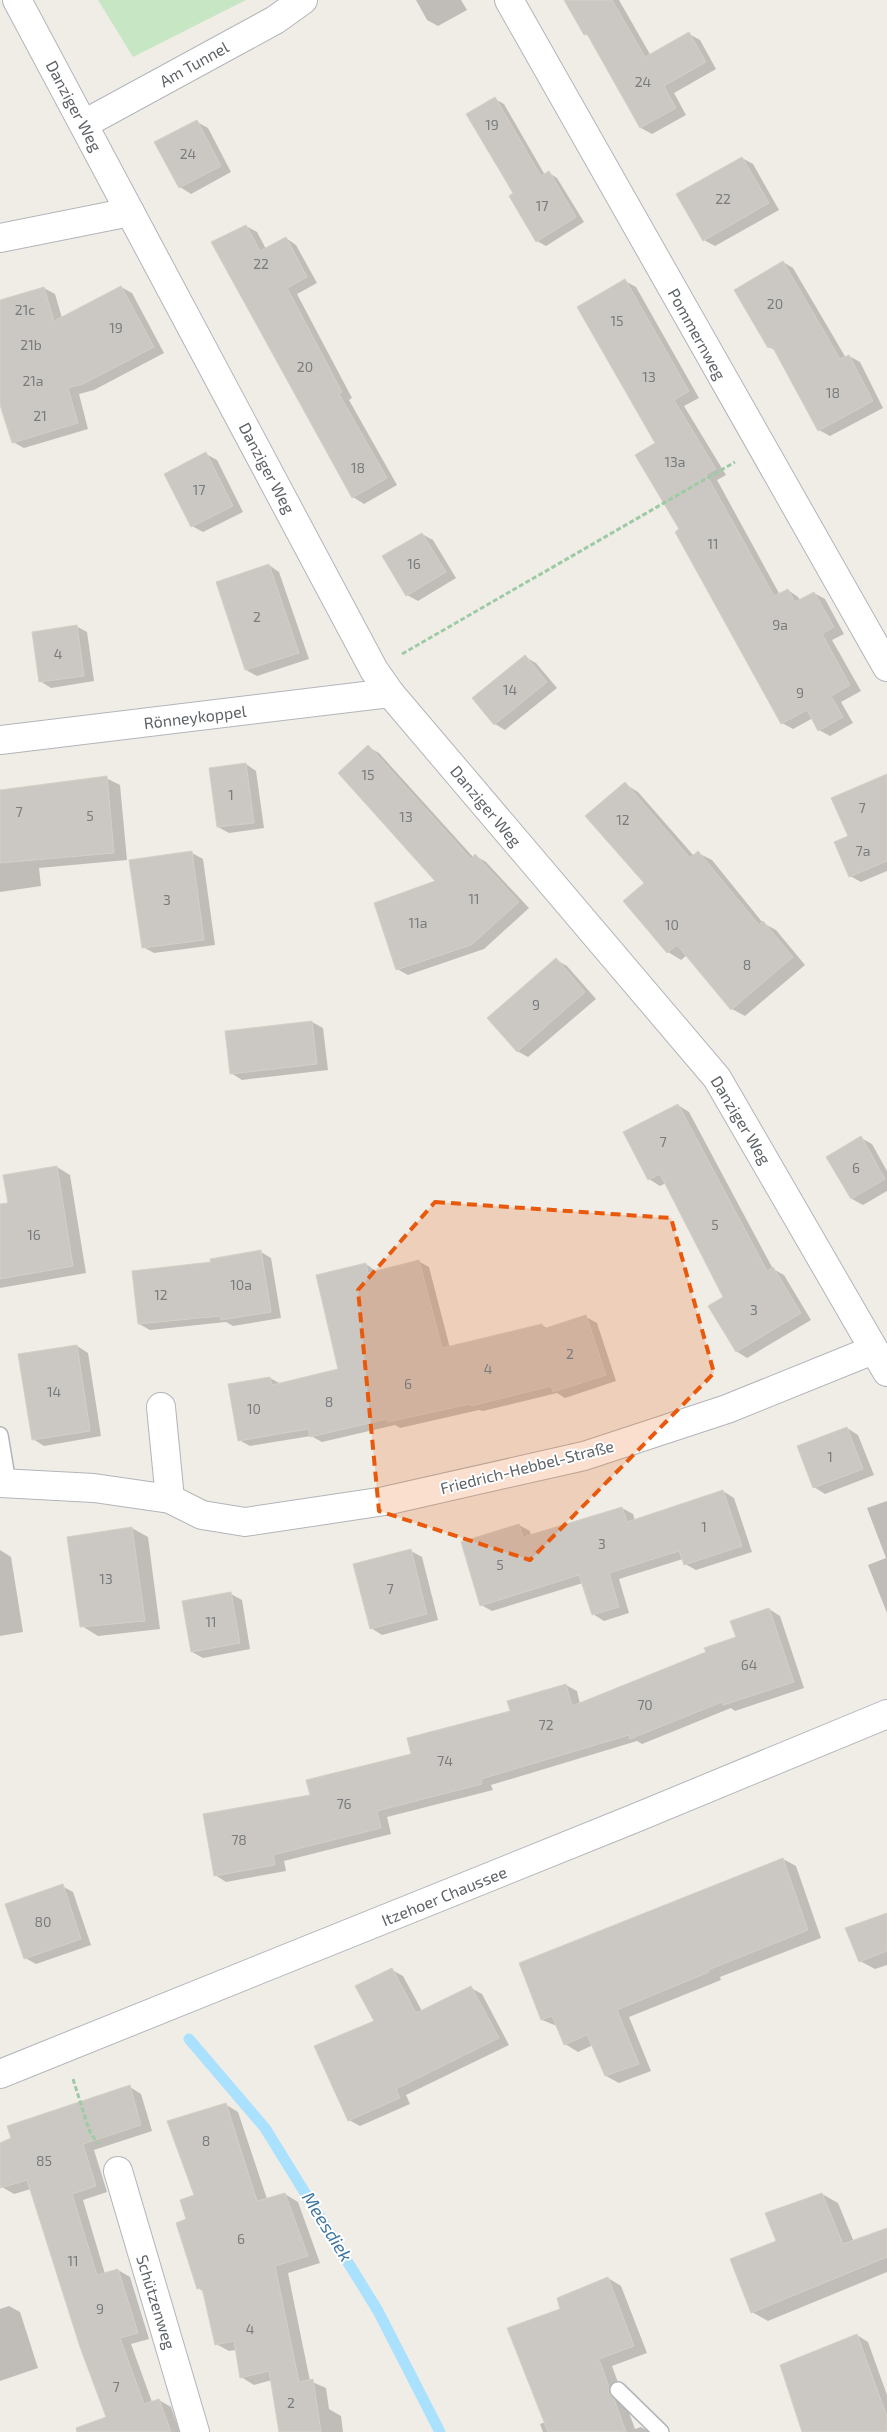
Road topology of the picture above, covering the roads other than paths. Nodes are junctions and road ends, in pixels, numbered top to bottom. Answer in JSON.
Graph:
{"nodes":[{"id":1,"x":17,"y":0,"type":"edge"},
{"id":2,"x":303,"y":0,"type":"edge"},
{"id":3,"x":509,"y":0,"type":"edge"},
{"id":4,"x":84,"y":124,"type":"junction"},
{"id":5,"x":130,"y":212,"type":"junction"},
{"id":6,"x":0,"y":238,"type":"edge"},
{"id":7,"x":887,"y":667,"type":"edge"},
{"id":8,"x":390,"y":693,"type":"junction"},
{"id":9,"x":0,"y":740,"type":"edge"},
{"id":10,"x":880,"y":1361,"type":"edge"},
{"id":11,"x":161,"y":1407,"type":"dead end"},
{"id":12,"x":0,"y":1434,"type":"edge"},
{"id":13,"x":4,"y":1483,"type":"edge"},
{"id":14,"x":170,"y":1499,"type":"junction"},
{"id":15,"x":887,"y":1714,"type":"edge"},
{"id":16,"x":0,"y":2074,"type":"edge"},
{"id":17,"x":118,"y":2171,"type":"road end"},
{"id":18,"x":618,"y":2390,"type":"dead end"},
{"id":19,"x":195,"y":2432,"type":"edge"},
{"id":20,"x":661,"y":2432,"type":"edge"}],
"edges":[{"from":1,"to":4,"type":"street","name":"Danziger Weg"},
{"from":2,"to":4,"type":"street","name":"Am Tunnel"},
{"from":3,"to":7,"type":"street","name":"Pommernweg"},
{"from":4,"to":5,"type":"street","name":"Danziger Weg"},
{"from":5,"to":6,"type":"street"},
{"from":5,"to":8,"type":"street","name":"Danziger Weg"},
{"from":8,"to":9,"type":"street","name":"Rönneykoppel"},
{"from":8,"to":10,"type":"street","name":"Danziger Weg"},
{"from":10,"to":14,"type":"street","name":"Friedrich-Hebbel-Straße"},
{"from":11,"to":14,"type":"street"},
{"from":12,"to":13,"type":"lane"},
{"from":13,"to":14,"type":"street","name":"Friedrich-Hebbel-Straße"},
{"from":15,"to":16,"type":"street","name":"Itzehoer Chaussee"},
{"from":17,"to":19,"type":"street","name":"Schützenweg"},
{"from":18,"to":20,"type":"lane"}]}
